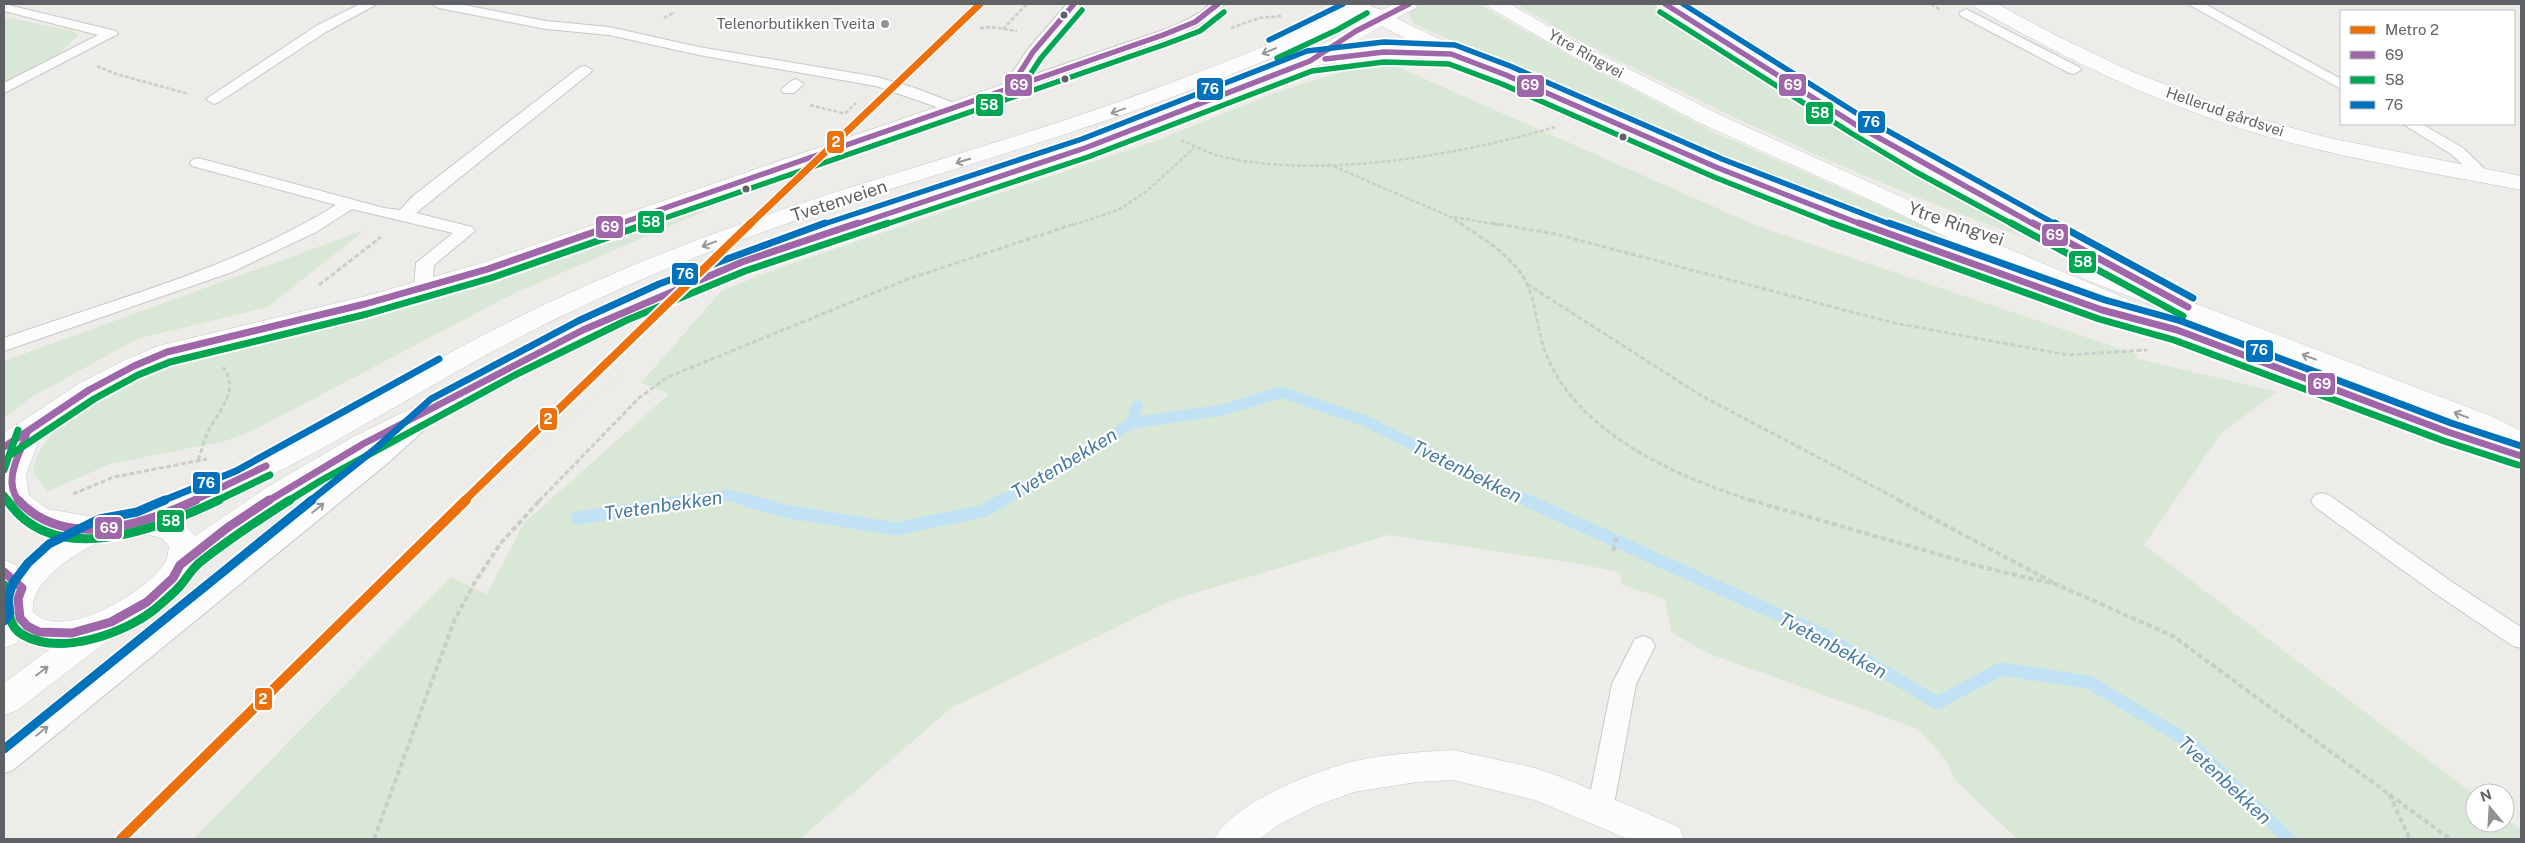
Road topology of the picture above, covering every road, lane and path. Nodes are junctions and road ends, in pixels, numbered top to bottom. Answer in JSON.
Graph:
{"nodes":[{"id":1,"x":370,"y":4,"type":"edge"},
{"id":2,"x":439,"y":4,"type":"edge"},
{"id":3,"x":1027,"y":4,"type":"edge"},
{"id":4,"x":1033,"y":4,"type":"edge"},
{"id":5,"x":1074,"y":4,"type":"edge"},
{"id":6,"x":1218,"y":4,"type":"edge"},
{"id":7,"x":1360,"y":4,"type":"edge"},
{"id":8,"x":1497,"y":4,"type":"edge"},
{"id":9,"x":1665,"y":4,"type":"edge"},
{"id":10,"x":2195,"y":4,"type":"edge"},
{"id":11,"x":1406,"y":6,"type":"edge"},
{"id":12,"x":4,"y":7,"type":"edge"},
{"id":13,"x":1024,"y":7,"type":"junction"},
{"id":14,"x":1975,"y":8,"type":"edge"},
{"id":15,"x":1380,"y":19,"type":"junction"},
{"id":16,"x":2009,"y":19,"type":"junction"},
{"id":17,"x":1988,"y":25,"type":"junction"},
{"id":18,"x":980,"y":28,"type":"dead end"},
{"id":19,"x":1003,"y":29,"type":"junction"},
{"id":20,"x":1019,"y":31,"type":"dead end"},
{"id":21,"x":1419,"y":37,"type":"junction"},
{"id":22,"x":1331,"y":49,"type":"junction"},
{"id":23,"x":1451,"y":54,"type":"junction"},
{"id":24,"x":2060,"y":54,"type":"junction"},
{"id":25,"x":70,"y":55,"type":"junction"},
{"id":26,"x":1310,"y":61,"type":"junction"},
{"id":27,"x":585,"y":70,"type":"dead end"},
{"id":28,"x":2074,"y":70,"type":"dead end"},
{"id":29,"x":2340,"y":84,"type":"edge"},
{"id":30,"x":1010,"y":88,"type":"junction"},
{"id":31,"x":4,"y":89,"type":"edge"},
{"id":32,"x":214,"y":99,"type":"joint"},
{"id":33,"x":954,"y":108,"type":"junction"},
{"id":34,"x":1560,"y":124,"type":"dead end"},
{"id":35,"x":2413,"y":125,"type":"edge"},
{"id":36,"x":198,"y":163,"type":"dead end"},
{"id":37,"x":1328,"y":164,"type":"junction"},
{"id":38,"x":2483,"y":175,"type":"junction"},
{"id":39,"x":2521,"y":183,"type":"edge"},
{"id":40,"x":1894,"y":202,"type":"junction"},
{"id":41,"x":350,"y":203,"type":"junction"},
{"id":42,"x":407,"y":215,"type":"junction"},
{"id":43,"x":1451,"y":217,"type":"junction"},
{"id":44,"x":1527,"y":284,"type":"junction"},
{"id":45,"x":423,"y":288,"type":"junction"},
{"id":46,"x":312,"y":291,"type":"dead end"},
{"id":47,"x":2208,"y":318,"type":"junction"},
{"id":48,"x":2177,"y":330,"type":"junction"},
{"id":49,"x":4,"y":346,"type":"edge"},
{"id":50,"x":2148,"y":350,"type":"dead end"},
{"id":51,"x":218,"y":360,"type":"dead end"},
{"id":52,"x":436,"y":408,"type":"junction"},
{"id":53,"x":15,"y":440,"type":"edge"},
{"id":54,"x":2521,"y":442,"type":"edge"},
{"id":55,"x":2521,"y":456,"type":"edge"},
{"id":56,"x":198,"y":460,"type":"dead end"},
{"id":57,"x":9,"y":495,"type":"edge"},
{"id":58,"x":2322,"y":501,"type":"dead end"},
{"id":59,"x":140,"y":522,"type":"junction"},
{"id":60,"x":103,"y":528,"type":"junction"},
{"id":61,"x":1616,"y":536,"type":"dead end"},
{"id":62,"x":1613,"y":551,"type":"dead end"},
{"id":63,"x":180,"y":566,"type":"junction"},
{"id":64,"x":2058,"y":585,"type":"junction"},
{"id":65,"x":12,"y":603,"type":"edge"},
{"id":66,"x":111,"y":622,"type":"junction"},
{"id":67,"x":2521,"y":638,"type":"edge"},
{"id":68,"x":1643,"y":646,"type":"dead end"},
{"id":69,"x":4,"y":701,"type":"edge"},
{"id":70,"x":4,"y":762,"type":"edge"},
{"id":71,"x":2388,"y":792,"type":"junction"},
{"id":72,"x":1600,"y":810,"type":"junction"},
{"id":73,"x":374,"y":839,"type":"edge"},
{"id":74,"x":1233,"y":839,"type":"edge"},
{"id":75,"x":1666,"y":839,"type":"edge"},
{"id":76,"x":2410,"y":839,"type":"edge"},
{"id":77,"x":2450,"y":839,"type":"edge"}],
"edges":[{"from":1,"to":32,"type":"lane"},
{"from":2,"to":33,"type":"lane"},
{"from":3,"to":13,"type":"path"},
{"from":4,"to":13,"type":"path"},
{"from":5,"to":30,"type":"lane"},
{"from":6,"to":30,"type":"lane"},
{"from":7,"to":15,"type":"main road"},
{"from":7,"to":59,"type":"main road","name":"Tvetenveien","one_way":true},
{"from":8,"to":40,"type":"main road","name":"Ytre Ringvei"},
{"from":9,"to":47,"type":"main road"},
{"from":10,"to":29,"type":"lane"},
{"from":11,"to":15,"type":"main road","name":"Tvetenveien"},
{"from":12,"to":25,"type":"lane"},
{"from":13,"to":19,"type":"path"},
{"from":14,"to":16,"type":"main road","name":"Hellerud gårdsvei"},
{"from":14,"to":17,"type":"lane"},
{"from":15,"to":21,"type":"main road"},
{"from":15,"to":22,"type":"main road","name":"Tvetenveien"},
{"from":16,"to":17,"type":"lane"},
{"from":16,"to":24,"type":"main road","name":"Hellerud gårdsvei"},
{"from":17,"to":24,"type":"lane"},
{"from":18,"to":19,"type":"path"},
{"from":19,"to":20,"type":"path"},
{"from":21,"to":22,"type":"main road"},
{"from":21,"to":23,"type":"main road"},
{"from":22,"to":26,"type":"main road","name":"Tvetenveien"},
{"from":23,"to":26,"type":"main road"},
{"from":23,"to":48,"type":"main road"},
{"from":24,"to":28,"type":"lane"},
{"from":24,"to":38,"type":"main road","name":"Hellerud gårdsvei"},
{"from":25,"to":31,"type":"lane"},
{"from":25,"to":32,"type":"path"},
{"from":26,"to":52,"type":"main road","name":"Tvetenveien"},
{"from":27,"to":42,"type":"lane"},
{"from":30,"to":33,"type":"main road"},
{"from":33,"to":45,"type":"main road"},
{"from":34,"to":37,"type":"path"},
{"from":35,"to":38,"type":"lane"},
{"from":36,"to":41,"type":"lane"},
{"from":37,"to":43,"type":"path"},
{"from":37,"to":73,"type":"path"},
{"from":38,"to":39,"type":"main road","name":"Hellerud gårdsvei"},
{"from":40,"to":47,"type":"main road","name":"Ytre Ringvei"},
{"from":40,"to":48,"type":"main road","name":"Ytre Ringvei"},
{"from":41,"to":42,"type":"lane"},
{"from":41,"to":49,"type":"lane"},
{"from":42,"to":45,"type":"lane"},
{"from":42,"to":46,"type":"path"},
{"from":43,"to":44,"type":"path"},
{"from":43,"to":50,"type":"path"},
{"from":44,"to":64,"type":"path"},
{"from":44,"to":64,"type":"path"},
{"from":45,"to":53,"type":"main road"},
{"from":54,"to":47,"type":"main road","name":"Ytre Ringvei","one_way":true},
{"from":48,"to":55,"type":"main road","name":"Ytre Ringvei"},
{"from":51,"to":56,"type":"path"},
{"from":52,"to":63,"type":"main road","name":"Tvetenveien"},
{"from":70,"to":52,"type":"lane","name":"Tvetenveien","one_way":true},
{"from":53,"to":57,"type":"main road"},
{"from":57,"to":60,"type":"main road"},
{"from":58,"to":67,"type":"lane"},
{"from":59,"to":60,"type":"main road","name":"Tvetenveien"},
{"from":59,"to":63,"type":"main road","name":"Tvetenveien"},
{"from":60,"to":65,"type":"main road","name":"Tvetenveien"},
{"from":61,"to":62,"type":"path"},
{"from":63,"to":66,"type":"main road","name":"Tvetenveien"},
{"from":64,"to":71,"type":"path"},
{"from":65,"to":66,"type":"main road","name":"Tvetenveien"},
{"from":69,"to":66,"type":"main road","name":"Tvetenveien","one_way":true},
{"from":68,"to":72,"type":"lane"},
{"from":71,"to":76,"type":"path"},
{"from":71,"to":77,"type":"path"},
{"from":72,"to":74,"type":"main road"},
{"from":72,"to":75,"type":"main road"}]}
